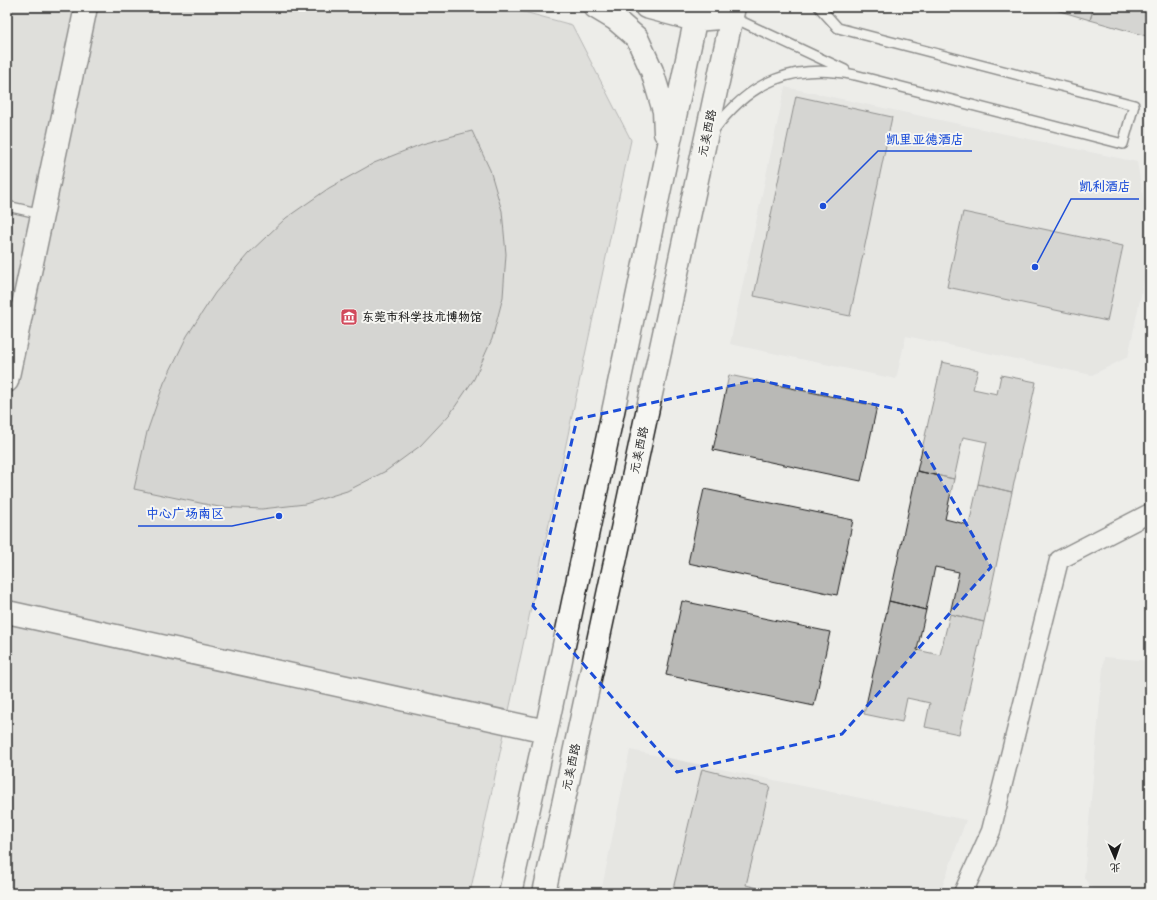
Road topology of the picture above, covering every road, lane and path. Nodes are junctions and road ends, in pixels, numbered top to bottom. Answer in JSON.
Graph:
{"nodes":[{"id":1,"x":86,"y":7,"type":"edge"},
{"id":2,"x":595,"y":7,"type":"edge"},
{"id":3,"x":646,"y":7,"type":"edge"},
{"id":4,"x":819,"y":7,"type":"edge"},
{"id":5,"x":728,"y":10,"type":"edge"},
{"id":6,"x":697,"y":13,"type":"edge"},
{"id":7,"x":855,"y":75,"type":"junction"},
{"id":8,"x":704,"y":149,"type":"junction"},
{"id":9,"x":665,"y":161,"type":"junction"},
{"id":10,"x":7,"y":206,"type":"edge"},
{"id":11,"x":42,"y":214,"type":"junction"},
{"id":12,"x":7,"y":381,"type":"edge"},
{"id":13,"x":1150,"y":513,"type":"edge"},
{"id":14,"x":7,"y":612,"type":"edge"},
{"id":15,"x":546,"y":731,"type":"junction"},
{"id":16,"x":510,"y":893,"type":"edge"},
{"id":17,"x":544,"y":893,"type":"edge"},
{"id":18,"x":963,"y":893,"type":"edge"}],
"edges":[{"from":1,"to":11,"type":"main road"},
{"from":2,"to":9,"type":"main road"},
{"from":3,"to":6,"type":"main road"},
{"from":4,"to":7,"type":"lane"},
{"from":5,"to":6,"type":"main road"},
{"from":5,"to":7,"type":"lane"},
{"from":5,"to":8,"type":"main road","name":"元美西路"},
{"from":6,"to":9,"type":"main road"},
{"from":7,"to":8,"type":"lane"},
{"from":8,"to":17,"type":"main road","name":"元美西路"},
{"from":9,"to":15,"type":"main road"},
{"from":10,"to":11,"type":"lane"},
{"from":11,"to":12,"type":"main road"},
{"from":13,"to":18,"type":"street"},
{"from":14,"to":15,"type":"main road"},
{"from":15,"to":16,"type":"main road"}]}
